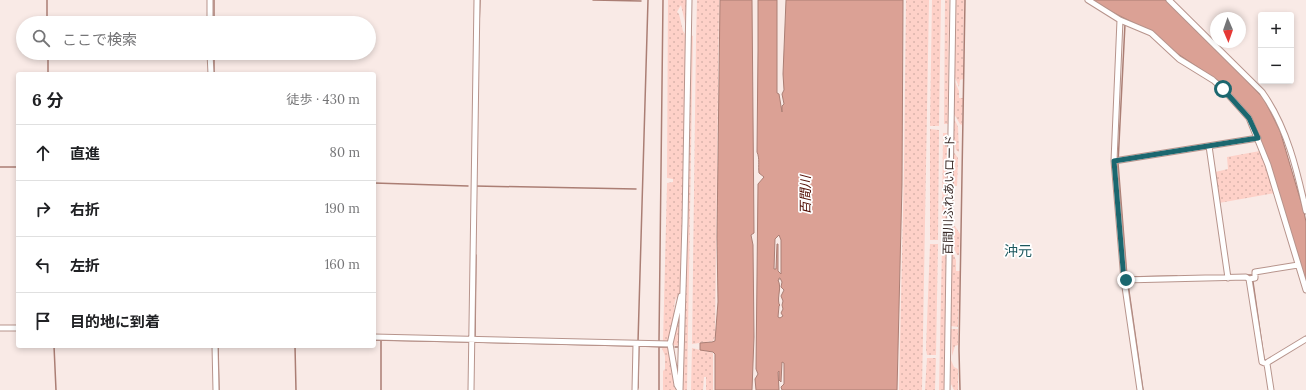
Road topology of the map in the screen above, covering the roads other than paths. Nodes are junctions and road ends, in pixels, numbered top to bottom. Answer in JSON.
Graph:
{"nodes":[{"id":1,"x":210,"y":0,"type":"edge"},
{"id":2,"x":477,"y":0,"type":"edge"},
{"id":3,"x":689,"y":0,"type":"edge"},
{"id":4,"x":953,"y":0,"type":"edge"},
{"id":5,"x":1088,"y":0,"type":"edge"},
{"id":6,"x":1169,"y":0,"type":"edge"},
{"id":7,"x":210,"y":16,"type":"edge"},
{"id":8,"x":1120,"y":20,"type":"junction"},
{"id":9,"x":210,"y":60,"type":"edge"},
{"id":10,"x":211,"y":72,"type":"edge"},
{"id":11,"x":1258,"y":138,"type":"junction"},
{"id":12,"x":1209,"y":146,"type":"junction"},
{"id":13,"x":1117,"y":161,"type":"junction"},
{"id":14,"x":1306,"y":210,"type":"edge"},
{"id":15,"x":1298,"y":265,"type":"junction"},
{"id":16,"x":1228,"y":276,"type":"junction"},
{"id":17,"x":1251,"y":278,"type":"junction"},
{"id":18,"x":1126,"y":280,"type":"junction"},
{"id":19,"x":1306,"y":290,"type":"edge"},
{"id":20,"x":682,"y":294,"type":"junction"},
{"id":21,"x":0,"y":328,"type":"edge"},
{"id":22,"x":16,"y":328,"type":"edge"},
{"id":23,"x":376,"y":337,"type":"edge"},
{"id":24,"x":1306,"y":339,"type":"edge"},
{"id":25,"x":472,"y":341,"type":"junction"},
{"id":26,"x":670,"y":344,"type":"junction"},
{"id":27,"x":637,"y":345,"type":"junction"},
{"id":28,"x":215,"y":348,"type":"edge"},
{"id":29,"x":1267,"y":364,"type":"junction"},
{"id":30,"x":216,"y":390,"type":"edge"},
{"id":31,"x":471,"y":390,"type":"edge"},
{"id":32,"x":635,"y":390,"type":"edge"},
{"id":33,"x":680,"y":390,"type":"edge"},
{"id":34,"x":947,"y":390,"type":"edge"},
{"id":35,"x":1140,"y":390,"type":"edge"},
{"id":36,"x":1271,"y":390,"type":"edge"}],
"edges":[{"from":1,"to":7,"type":"street"},
{"from":2,"to":25,"type":"street"},
{"from":3,"to":20,"type":"street"},
{"from":4,"to":34,"type":"street","name":"百間川ふれあいロード"},
{"from":5,"to":8,"type":"street"},
{"from":6,"to":14,"type":"street"},
{"from":8,"to":11,"type":"street"},
{"from":8,"to":13,"type":"street"},
{"from":9,"to":10,"type":"street"},
{"from":11,"to":12,"type":"street"},
{"from":11,"to":15,"type":"street"},
{"from":12,"to":13,"type":"street"},
{"from":12,"to":16,"type":"street"},
{"from":13,"to":18,"type":"street"},
{"from":15,"to":17,"type":"street"},
{"from":15,"to":19,"type":"street"},
{"from":16,"to":17,"type":"street"},
{"from":16,"to":18,"type":"street"},
{"from":17,"to":29,"type":"street"},
{"from":18,"to":35,"type":"street"},
{"from":20,"to":26,"type":"street"},
{"from":20,"to":33,"type":"street"},
{"from":21,"to":22,"type":"street"},
{"from":23,"to":25,"type":"street"},
{"from":24,"to":29,"type":"street"},
{"from":25,"to":27,"type":"street"},
{"from":25,"to":31,"type":"street"},
{"from":26,"to":27,"type":"street"},
{"from":26,"to":33,"type":"street"},
{"from":27,"to":32,"type":"street"},
{"from":28,"to":30,"type":"street"},
{"from":29,"to":36,"type":"street"}]}
